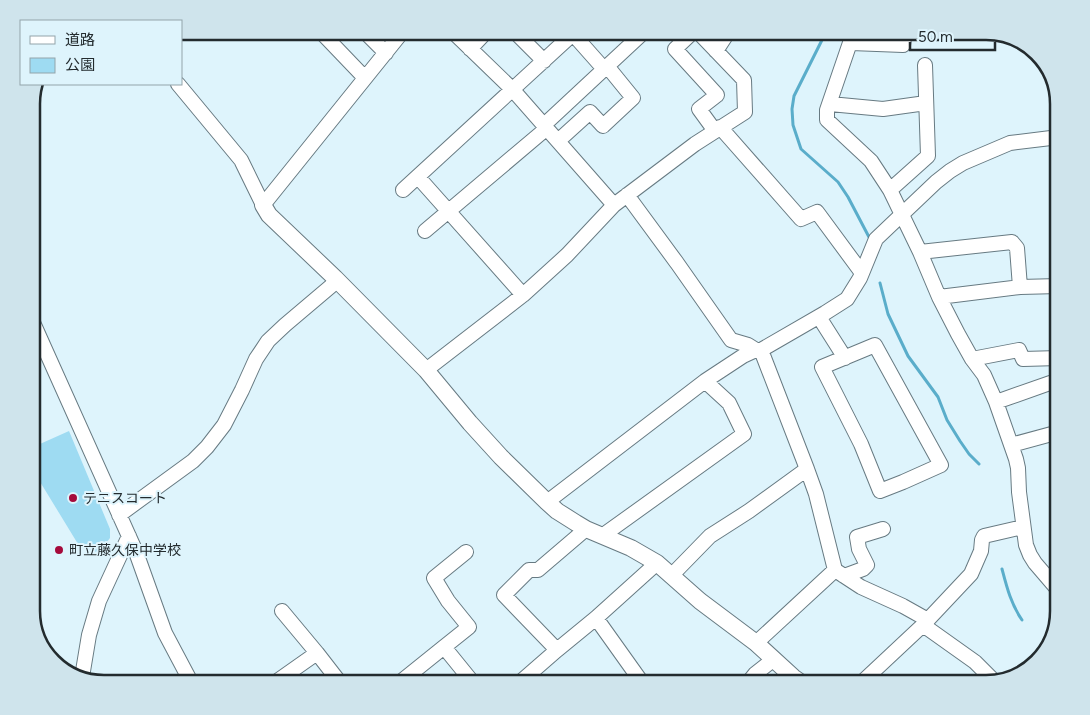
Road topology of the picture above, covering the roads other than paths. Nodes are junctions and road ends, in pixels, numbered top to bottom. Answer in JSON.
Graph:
{"nodes":[{"id":1,"x":329,"y":40,"type":"edge"},
{"id":2,"x":373,"y":40,"type":"edge"},
{"id":3,"x":396,"y":40,"type":"edge"},
{"id":4,"x":461,"y":40,"type":"edge"},
{"id":5,"x":478,"y":40,"type":"edge"},
{"id":6,"x":523,"y":40,"type":"edge"},
{"id":7,"x":566,"y":40,"type":"edge"},
{"id":8,"x":580,"y":40,"type":"edge"},
{"id":9,"x":636,"y":40,"type":"edge"},
{"id":10,"x":686,"y":40,"type":"edge"},
{"id":11,"x":705,"y":40,"type":"edge"},
{"id":12,"x":723,"y":40,"type":"edge"},
{"id":13,"x":852,"y":40,"type":"edge"},
{"id":14,"x":872,"y":40,"type":"edge"},
{"id":15,"x":904,"y":40,"type":"edge"},
{"id":16,"x":470,"y":49,"type":"junction"},
{"id":17,"x":716,"y":51,"type":"junction"},
{"id":18,"x":386,"y":53,"type":"junction"},
{"id":19,"x":544,"y":61,"type":"junction"},
{"id":20,"x":925,"y":65,"type":"dead end"},
{"id":21,"x":606,"y":68,"type":"junction"},
{"id":22,"x":365,"y":78,"type":"junction"},
{"id":23,"x":179,"y":85,"type":"edge"},
{"id":24,"x":513,"y":90,"type":"junction"},
{"id":25,"x":926,"y":103,"type":"junction"},
{"id":26,"x":830,"y":104,"type":"junction"},
{"id":27,"x":546,"y":127,"type":"junction"},
{"id":28,"x":717,"y":129,"type":"junction"},
{"id":29,"x":1050,"y":138,"type":"edge"},
{"id":30,"x":558,"y":141,"type":"junction"},
{"id":31,"x":418,"y":177,"type":"junction"},
{"id":32,"x":403,"y":190,"type":"dead end"},
{"id":33,"x":890,"y":190,"type":"junction"},
{"id":34,"x":627,"y":195,"type":"junction"},
{"id":35,"x":263,"y":205,"type":"junction"},
{"id":36,"x":614,"y":205,"type":"junction"},
{"id":37,"x":449,"y":211,"type":"junction"},
{"id":38,"x":902,"y":215,"type":"junction"},
{"id":39,"x":425,"y":231,"type":"dead end"},
{"id":40,"x":920,"y":252,"type":"junction"},
{"id":41,"x":862,"y":272,"type":"junction"},
{"id":42,"x":337,"y":281,"type":"junction"},
{"id":43,"x":1050,"y":286,"type":"edge"},
{"id":44,"x":1020,"y":287,"type":"junction"},
{"id":45,"x":522,"y":294,"type":"junction"},
{"id":46,"x":939,"y":297,"type":"junction"},
{"id":47,"x":819,"y":317,"type":"junction"},
{"id":48,"x":40,"y":338,"type":"edge"},
{"id":49,"x":758,"y":350,"type":"junction"},
{"id":50,"x":845,"y":358,"type":"junction"},
{"id":51,"x":1050,"y":358,"type":"edge"},
{"id":52,"x":972,"y":359,"type":"junction"},
{"id":53,"x":426,"y":370,"type":"junction"},
{"id":54,"x":705,"y":381,"type":"junction"},
{"id":55,"x":1050,"y":383,"type":"edge"},
{"id":56,"x":996,"y":402,"type":"junction"},
{"id":57,"x":1050,"y":434,"type":"edge"},
{"id":58,"x":1011,"y":445,"type":"junction"},
{"id":59,"x":807,"y":469,"type":"junction"},
{"id":60,"x":547,"y":502,"type":"junction"},
{"id":61,"x":119,"y":515,"type":"junction"},
{"id":62,"x":1024,"y":527,"type":"junction"},
{"id":63,"x":586,"y":529,"type":"junction"},
{"id":64,"x":883,"y":529,"type":"dead end"},
{"id":65,"x":129,"y":536,"type":"junction"},
{"id":66,"x":602,"y":536,"type":"junction"},
{"id":67,"x":466,"y":552,"type":"dead end"},
{"id":68,"x":656,"y":564,"type":"junction"},
{"id":69,"x":840,"y":573,"type":"junction"},
{"id":70,"x":671,"y":576,"type":"junction"},
{"id":71,"x":1050,"y":580,"type":"edge"},
{"id":72,"x":282,"y":611,"type":"dead end"},
{"id":73,"x":596,"y":618,"type":"junction"},
{"id":74,"x":926,"y":622,"type":"junction"},
{"id":75,"x":756,"y":643,"type":"junction"},
{"id":76,"x":444,"y":647,"type":"junction"},
{"id":77,"x":557,"y":650,"type":"junction"},
{"id":78,"x":317,"y":653,"type":"junction"},
{"id":79,"x":774,"y":659,"type":"junction"},
{"id":80,"x":83,"y":671,"type":"edge"},
{"id":81,"x":187,"y":675,"type":"edge"},
{"id":82,"x":286,"y":675,"type":"edge"},
{"id":83,"x":334,"y":675,"type":"edge"},
{"id":84,"x":409,"y":675,"type":"edge"},
{"id":85,"x":467,"y":675,"type":"edge"},
{"id":86,"x":528,"y":675,"type":"edge"},
{"id":87,"x":637,"y":675,"type":"edge"},
{"id":88,"x":754,"y":675,"type":"edge"},
{"id":89,"x":791,"y":675,"type":"edge"},
{"id":90,"x":870,"y":675,"type":"edge"},
{"id":91,"x":985,"y":675,"type":"edge"}],
"edges":[{"from":1,"to":22,"type":"street"},
{"from":2,"to":18,"type":"street"},
{"from":3,"to":18,"type":"street"},
{"from":4,"to":16,"type":"street"},
{"from":5,"to":16,"type":"street"},
{"from":6,"to":19,"type":"street"},
{"from":7,"to":19,"type":"street"},
{"from":8,"to":21,"type":"street"},
{"from":9,"to":21,"type":"street"},
{"from":10,"to":28,"type":"street"},
{"from":11,"to":17,"type":"street"},
{"from":12,"to":17,"type":"street"},
{"from":13,"to":26,"type":"street"},
{"from":14,"to":15,"type":"street"},
{"from":16,"to":24,"type":"street"},
{"from":17,"to":28,"type":"street"},
{"from":18,"to":22,"type":"street"},
{"from":19,"to":24,"type":"street"},
{"from":20,"to":25,"type":"street"},
{"from":21,"to":27,"type":"street"},
{"from":21,"to":30,"type":"street"},
{"from":22,"to":35,"type":"street"},
{"from":23,"to":35,"type":"street"},
{"from":24,"to":27,"type":"street"},
{"from":24,"to":31,"type":"street"},
{"from":25,"to":26,"type":"street"},
{"from":25,"to":33,"type":"street"},
{"from":26,"to":33,"type":"street"},
{"from":27,"to":30,"type":"street"},
{"from":27,"to":37,"type":"street"},
{"from":28,"to":34,"type":"street"},
{"from":28,"to":41,"type":"street"},
{"from":29,"to":38,"type":"street"},
{"from":30,"to":36,"type":"street"},
{"from":31,"to":32,"type":"street"},
{"from":31,"to":37,"type":"street"},
{"from":33,"to":38,"type":"street"},
{"from":34,"to":36,"type":"street"},
{"from":34,"to":49,"type":"street"},
{"from":35,"to":42,"type":"street"},
{"from":36,"to":45,"type":"street"},
{"from":37,"to":39,"type":"street"},
{"from":37,"to":45,"type":"street"},
{"from":38,"to":40,"type":"street"},
{"from":38,"to":41,"type":"street"},
{"from":40,"to":44,"type":"street"},
{"from":40,"to":46,"type":"street"},
{"from":41,"to":47,"type":"street"},
{"from":42,"to":53,"type":"street"},
{"from":42,"to":61,"type":"street"},
{"from":43,"to":44,"type":"street"},
{"from":44,"to":46,"type":"street"},
{"from":45,"to":53,"type":"street"},
{"from":46,"to":52,"type":"street"},
{"from":47,"to":49,"type":"street"},
{"from":47,"to":50,"type":"street"},
{"from":48,"to":61,"type":"street"},
{"from":49,"to":54,"type":"street"},
{"from":49,"to":59,"type":"street"},
{"from":50,"to":50,"type":"street"},
{"from":51,"to":52,"type":"street"},
{"from":52,"to":56,"type":"street"},
{"from":53,"to":60,"type":"street"},
{"from":54,"to":60,"type":"street"},
{"from":54,"to":66,"type":"street"},
{"from":55,"to":56,"type":"street"},
{"from":56,"to":58,"type":"street"},
{"from":57,"to":58,"type":"street"},
{"from":58,"to":62,"type":"street"},
{"from":59,"to":69,"type":"street"},
{"from":59,"to":70,"type":"street"},
{"from":60,"to":63,"type":"street"},
{"from":61,"to":65,"type":"street"},
{"from":62,"to":71,"type":"street"},
{"from":62,"to":74,"type":"street"},
{"from":63,"to":66,"type":"street"},
{"from":63,"to":77,"type":"street"},
{"from":64,"to":69,"type":"street"},
{"from":65,"to":80,"type":"street"},
{"from":65,"to":81,"type":"street"},
{"from":66,"to":68,"type":"street"},
{"from":67,"to":76,"type":"street"},
{"from":68,"to":70,"type":"street"},
{"from":68,"to":73,"type":"street"},
{"from":69,"to":74,"type":"street"},
{"from":69,"to":75,"type":"street"},
{"from":70,"to":75,"type":"street"},
{"from":72,"to":78,"type":"street"},
{"from":73,"to":77,"type":"street"},
{"from":73,"to":87,"type":"street"},
{"from":74,"to":90,"type":"street"},
{"from":74,"to":91,"type":"street"},
{"from":75,"to":79,"type":"street"},
{"from":76,"to":84,"type":"street"},
{"from":76,"to":85,"type":"street"},
{"from":77,"to":86,"type":"street"},
{"from":78,"to":82,"type":"street"},
{"from":78,"to":83,"type":"street"},
{"from":79,"to":88,"type":"street"},
{"from":79,"to":89,"type":"street"}]}
